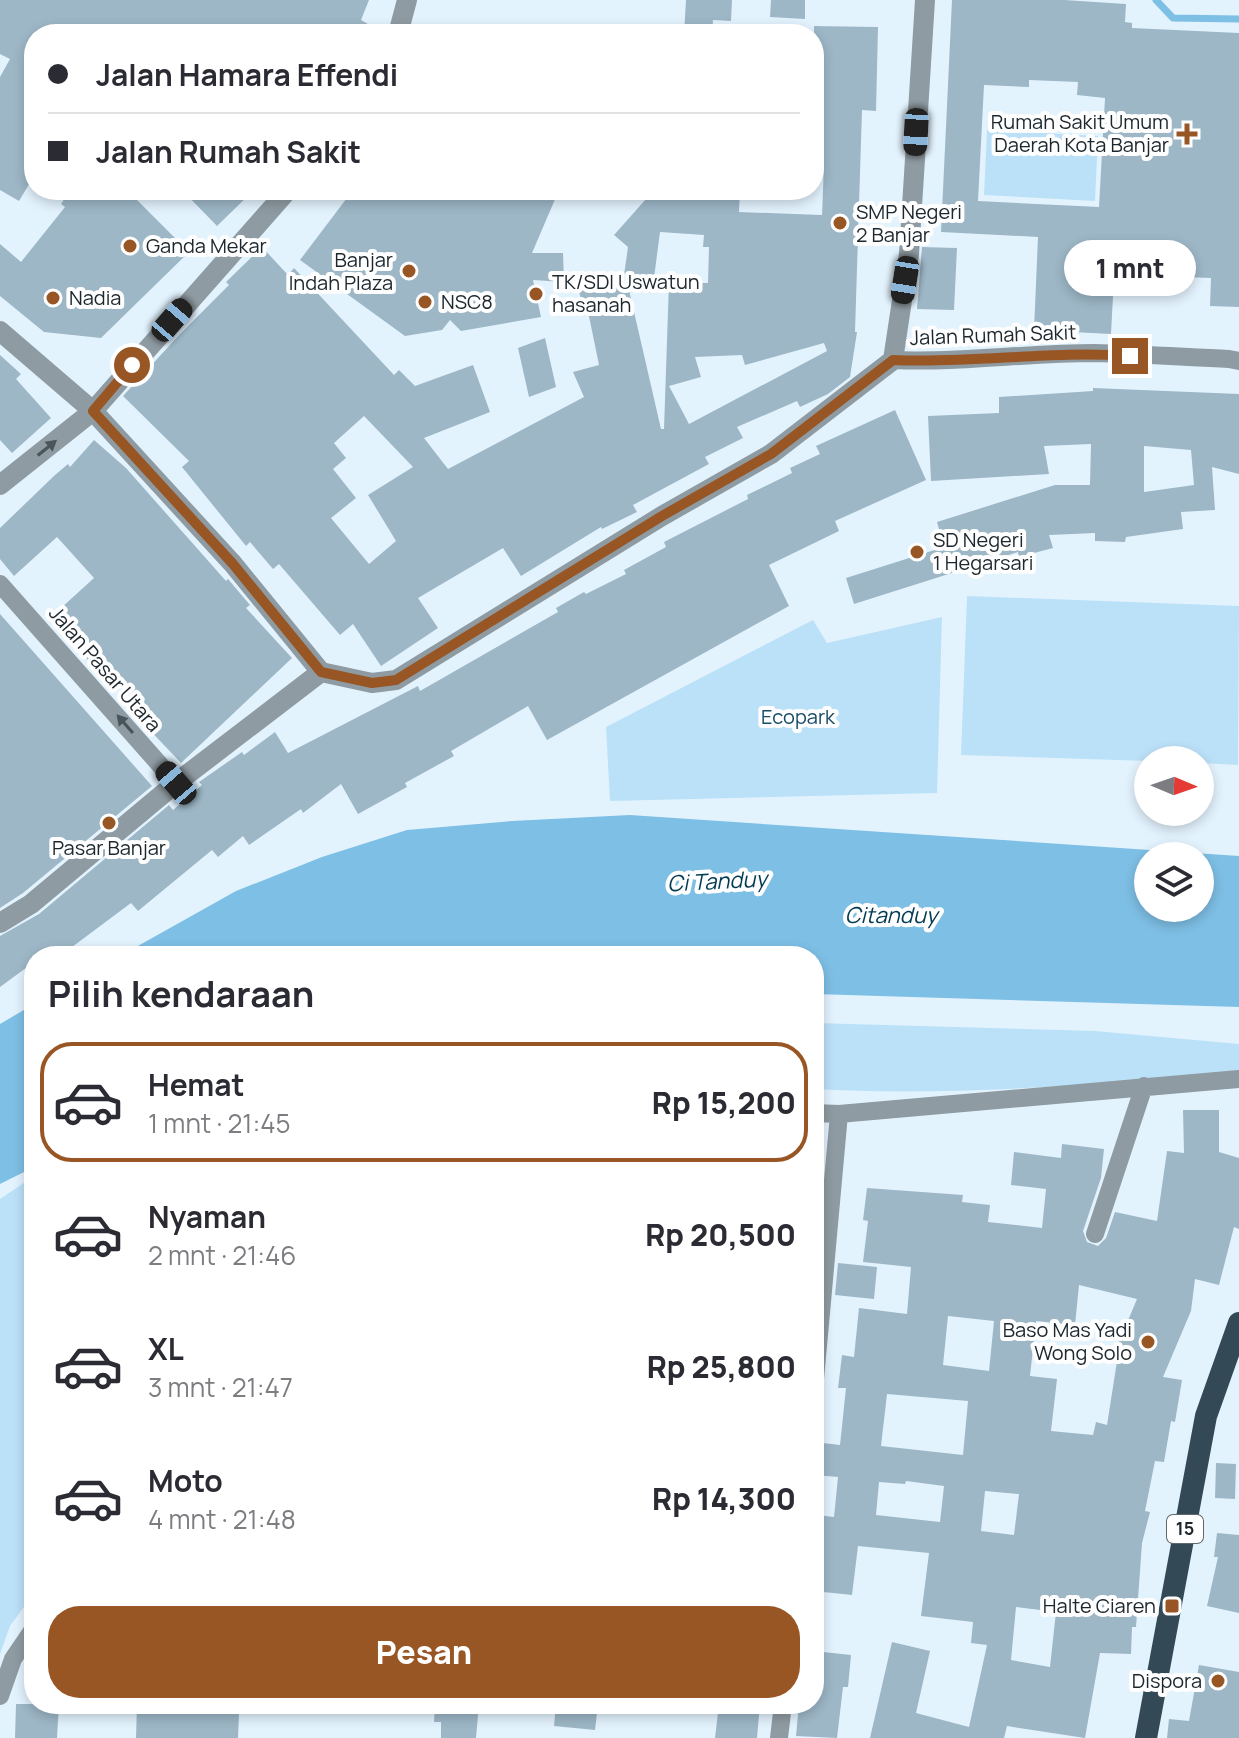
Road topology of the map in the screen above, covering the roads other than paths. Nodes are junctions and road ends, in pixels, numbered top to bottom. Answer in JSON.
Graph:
{"nodes":[{"id":1,"x":407,"y":0,"type":"edge"},
{"id":2,"x":925,"y":0,"type":"edge"},
{"id":3,"x":401,"y":24,"type":"edge"},
{"id":4,"x":279,"y":200,"type":"edge"},
{"id":5,"x":0,"y":331,"type":"edge"},
{"id":6,"x":893,"y":360,"type":"junction"},
{"id":7,"x":1239,"y":361,"type":"edge"},
{"id":8,"x":93,"y":411,"type":"junction"},
{"id":9,"x":0,"y":485,"type":"edge"},
{"id":10,"x":0,"y":584,"type":"edge"},
{"id":11,"x":321,"y":672,"type":"junction"},
{"id":12,"x":176,"y":783,"type":"junction"},
{"id":13,"x":0,"y":923,"type":"edge"},
{"id":14,"x":1239,"y":1079,"type":"edge"},
{"id":15,"x":1144,"y":1086,"type":"junction"},
{"id":16,"x":824,"y":1113,"type":"edge"},
{"id":17,"x":839,"y":1114,"type":"junction"},
{"id":18,"x":1095,"y":1234,"type":"dead end"},
{"id":19,"x":824,"y":1280,"type":"edge"},
{"id":20,"x":1239,"y":1323,"type":"edge"},
{"id":21,"x":24,"y":1643,"type":"edge"},
{"id":22,"x":0,"y":1696,"type":"edge"},
{"id":23,"x":782,"y":1714,"type":"edge"},
{"id":24,"x":779,"y":1738,"type":"edge"},
{"id":25,"x":1146,"y":1738,"type":"edge"}],
"edges":[{"from":1,"to":3,"type":"street"},
{"from":2,"to":6,"type":"street"},
{"from":4,"to":8,"type":"street"},
{"from":5,"to":8,"type":"street"},
{"from":6,"to":7,"type":"street","name":"Jalan Rumah Sakit"},
{"from":6,"to":11,"type":"street"},
{"from":9,"to":8,"type":"street","one_way":true},
{"from":8,"to":11,"type":"street"},
{"from":12,"to":10,"type":"street","name":"Jalan Pasar Utara","one_way":true},
{"from":11,"to":12,"type":"street"},
{"from":12,"to":13,"type":"street"},
{"from":14,"to":15,"type":"street"},
{"from":15,"to":17,"type":"street"},
{"from":15,"to":18,"type":"street"},
{"from":16,"to":17,"type":"street"},
{"from":17,"to":19,"type":"street"},
{"from":20,"to":25,"type":"highway","number":"15"},
{"from":21,"to":22,"type":"street"},
{"from":23,"to":24,"type":"street"}]}
